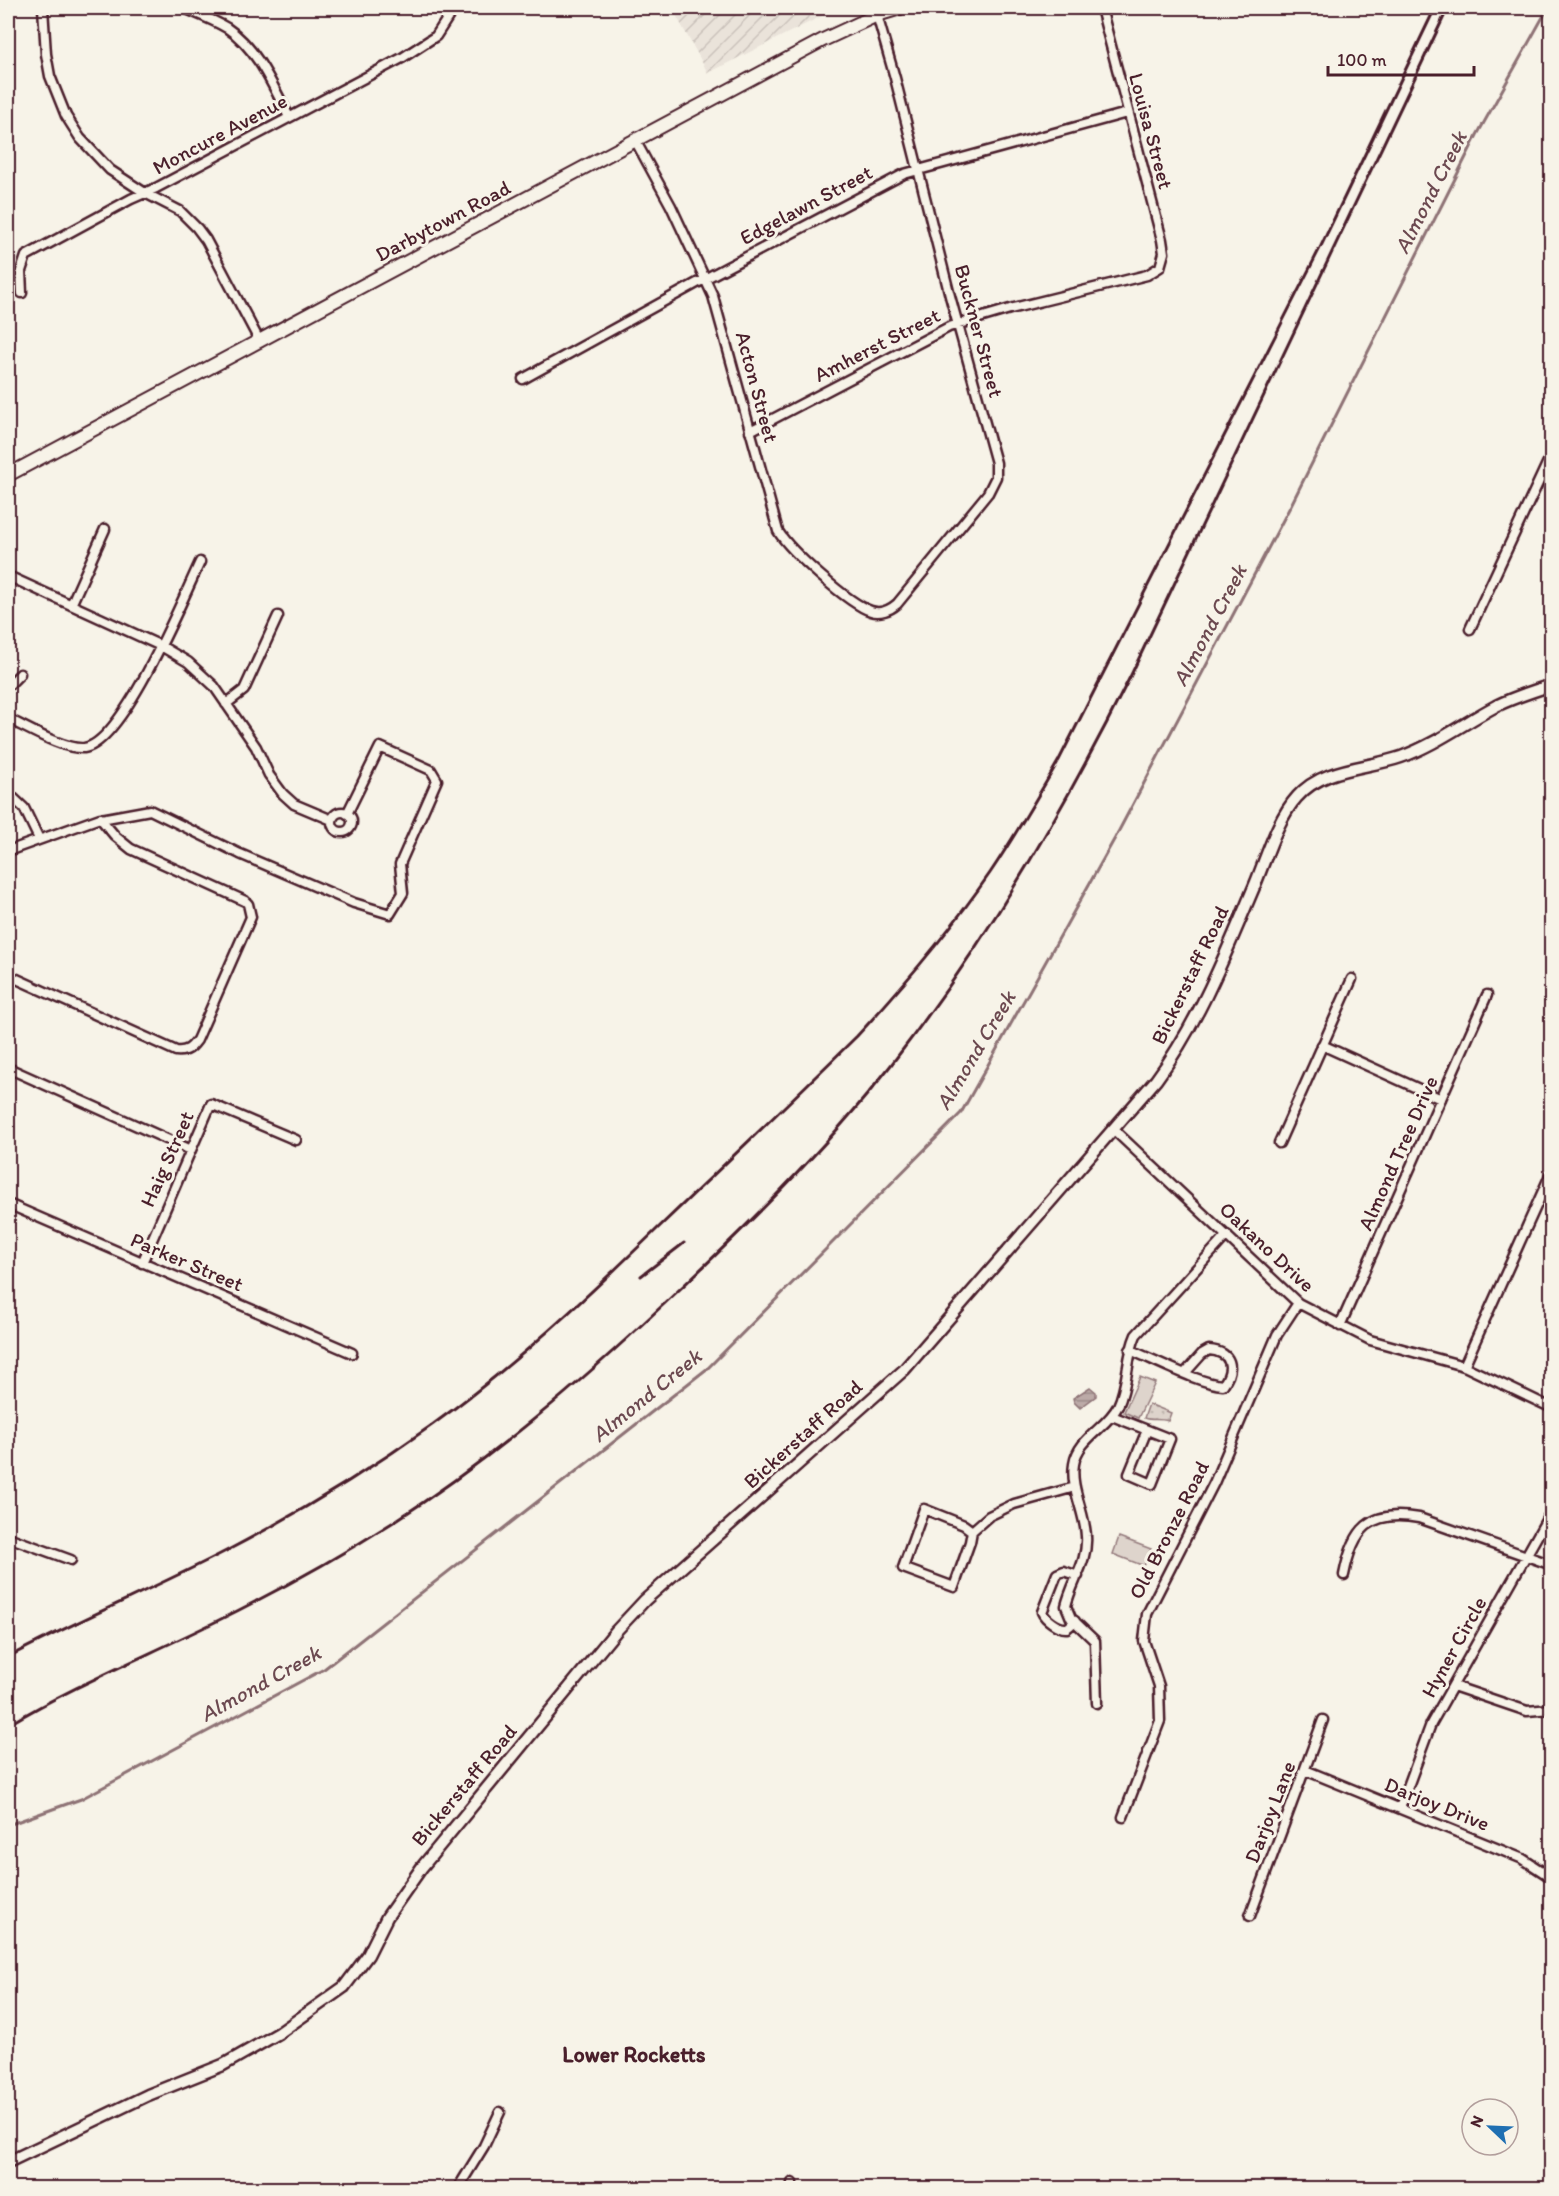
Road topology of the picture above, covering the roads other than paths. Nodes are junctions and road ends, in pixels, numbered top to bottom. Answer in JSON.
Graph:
{"nodes":[{"id":1,"x":43,"y":8,"type":"edge"},
{"id":2,"x":184,"y":8,"type":"edge"},
{"id":3,"x":900,"y":8,"type":"edge"},
{"id":4,"x":1101,"y":8,"type":"edge"},
{"id":5,"x":453,"y":10,"type":"edge"},
{"id":6,"x":877,"y":15,"type":"junction"},
{"id":7,"x":1127,"y":113,"type":"junction"},
{"id":8,"x":289,"y":117,"type":"junction"},
{"id":9,"x":635,"y":140,"type":"junction"},
{"id":10,"x":919,"y":168,"type":"junction"},
{"id":11,"x":145,"y":193,"type":"junction"},
{"id":12,"x":1162,"y":264,"type":"joint"},
{"id":13,"x":706,"y":279,"type":"junction"},
{"id":14,"x":21,"y":292,"type":"dead end"},
{"id":15,"x":958,"y":324,"type":"junction"},
{"id":16,"x":260,"y":342,"type":"junction"},
{"id":17,"x":523,"y":380,"type":"dead end"},
{"id":18,"x":750,"y":431,"type":"junction"},
{"id":19,"x":1551,"y":453,"type":"edge"},
{"id":20,"x":8,"y":475,"type":"edge"},
{"id":21,"x":105,"y":529,"type":"dead end"},
{"id":22,"x":200,"y":562,"type":"dead end"},
{"id":23,"x":8,"y":577,"type":"edge"},
{"id":24,"x":71,"y":605,"type":"junction"},
{"id":25,"x":875,"y":612,"type":"joint"},
{"id":26,"x":278,"y":616,"type":"dead end"},
{"id":27,"x":1470,"y":629,"type":"dead end"},
{"id":28,"x":161,"y":646,"type":"junction"},
{"id":29,"x":21,"y":674,"type":"dead end"},
{"id":30,"x":1551,"y":685,"type":"edge"},
{"id":31,"x":8,"y":687,"type":"edge"},
{"id":32,"x":226,"y":705,"type":"junction"},
{"id":33,"x":8,"y":719,"type":"edge"},
{"id":34,"x":8,"y":793,"type":"edge"},
{"id":35,"x":347,"y":814,"type":"junction"},
{"id":36,"x":102,"y":819,"type":"junction"},
{"id":37,"x":332,"y":820,"type":"junction"},
{"id":38,"x":39,"y":839,"type":"junction"},
{"id":39,"x":8,"y":851,"type":"edge"},
{"id":40,"x":8,"y":975,"type":"edge"},
{"id":41,"x":1352,"y":979,"type":"dead end"},
{"id":42,"x":1487,"y":995,"type":"dead end"},
{"id":43,"x":1322,"y":1045,"type":"junction"},
{"id":44,"x":8,"y":1068,"type":"edge"},
{"id":45,"x":1441,"y":1099,"type":"junction"},
{"id":46,"x":1113,"y":1129,"type":"junction"},
{"id":47,"x":296,"y":1140,"type":"dead end"},
{"id":48,"x":1279,"y":1143,"type":"dead end"},
{"id":49,"x":191,"y":1150,"type":"junction"},
{"id":50,"x":1551,"y":1172,"type":"edge"},
{"id":51,"x":8,"y":1204,"type":"edge"},
{"id":52,"x":1227,"y":1235,"type":"junction"},
{"id":53,"x":142,"y":1263,"type":"junction"},
{"id":54,"x":1298,"y":1303,"type":"junction"},
{"id":55,"x":1340,"y":1326,"type":"junction"},
{"id":56,"x":1130,"y":1350,"type":"junction"},
{"id":57,"x":352,"y":1353,"type":"dead end"},
{"id":58,"x":1464,"y":1366,"type":"junction"},
{"id":59,"x":1185,"y":1373,"type":"junction"},
{"id":60,"x":1551,"y":1408,"type":"edge"},
{"id":61,"x":1112,"y":1416,"type":"junction"},
{"id":62,"x":1147,"y":1430,"type":"junction"},
{"id":63,"x":1076,"y":1487,"type":"junction"},
{"id":64,"x":1551,"y":1510,"type":"edge"},
{"id":65,"x":972,"y":1531,"type":"junction"},
{"id":66,"x":8,"y":1537,"type":"edge"},
{"id":67,"x":1526,"y":1556,"type":"junction"},
{"id":68,"x":71,"y":1560,"type":"dead end"},
{"id":69,"x":1551,"y":1565,"type":"edge"},
{"id":70,"x":1344,"y":1575,"type":"dead end"},
{"id":71,"x":1078,"y":1576,"type":"junction"},
{"id":72,"x":1075,"y":1621,"type":"junction"},
{"id":73,"x":1453,"y":1686,"type":"junction"},
{"id":74,"x":1097,"y":1703,"type":"dead end"},
{"id":75,"x":1551,"y":1709,"type":"edge"},
{"id":76,"x":1323,"y":1720,"type":"dead end"},
{"id":77,"x":1305,"y":1770,"type":"junction"},
{"id":78,"x":1400,"y":1808,"type":"junction"},
{"id":79,"x":1123,"y":1817,"type":"dead end"},
{"id":80,"x":1551,"y":1878,"type":"edge"},
{"id":81,"x":1250,"y":1916,"type":"dead end"},
{"id":82,"x":500,"y":2112,"type":"dead end"},
{"id":83,"x":8,"y":2162,"type":"edge"},
{"id":84,"x":1551,"y":2184,"type":"edge"},
{"id":85,"x":459,"y":2188,"type":"edge"},
{"id":86,"x":1550,"y":2188,"type":"edge"}],
"edges":[{"from":1,"to":11,"type":"street"},
{"from":2,"to":8,"type":"street"},
{"from":3,"to":6,"type":"main road","name":"Darbytown Road"},
{"from":4,"to":7,"type":"street","name":"Louisa Street"},
{"from":5,"to":8,"type":"street","name":"Moncure Avenue"},
{"from":6,"to":9,"type":"main road","name":"Darbytown Road"},
{"from":6,"to":10,"type":"street","name":"Buckner Street"},
{"from":7,"to":10,"type":"street","name":"Edgelawn Street"},
{"from":7,"to":12,"type":"street","name":"Louisa Street"},
{"from":8,"to":11,"type":"street","name":"Moncure Avenue"},
{"from":9,"to":13,"type":"street","name":"Acton Street"},
{"from":9,"to":16,"type":"main road","name":"Darbytown Road"},
{"from":10,"to":13,"type":"street","name":"Edgelawn Street"},
{"from":10,"to":15,"type":"street","name":"Buckner Street"},
{"from":11,"to":14,"type":"street","name":"Moncure Avenue"},
{"from":11,"to":16,"type":"street"},
{"from":12,"to":15,"type":"street","name":"Amherst Street"},
{"from":13,"to":17,"type":"street","name":"Edgelawn Street"},
{"from":13,"to":18,"type":"street","name":"Acton Street"},
{"from":15,"to":18,"type":"street","name":"Amherst Street"},
{"from":15,"to":25,"type":"street","name":"Buckner Street"},
{"from":16,"to":20,"type":"main road","name":"Darbytown Road"},
{"from":18,"to":25,"type":"street","name":"Acton Street"},
{"from":19,"to":27,"type":"street"},
{"from":21,"to":24,"type":"street"},
{"from":22,"to":28,"type":"street"},
{"from":23,"to":24,"type":"street"},
{"from":24,"to":28,"type":"street"},
{"from":26,"to":32,"type":"street"},
{"from":28,"to":32,"type":"street"},
{"from":28,"to":33,"type":"street"},
{"from":29,"to":31,"type":"street"},
{"from":30,"to":46,"type":"street","name":"Bickerstaff Road"},
{"from":32,"to":37,"type":"street"},
{"from":34,"to":38,"type":"street"},
{"from":35,"to":36,"type":"street"},
{"from":35,"to":37,"type":"street"},
{"from":35,"to":37,"type":"street"},
{"from":36,"to":38,"type":"street"},
{"from":36,"to":40,"type":"street"},
{"from":38,"to":39,"type":"street"},
{"from":41,"to":43,"type":"street"},
{"from":42,"to":45,"type":"street","name":"Almond Tree Drive"},
{"from":43,"to":45,"type":"street"},
{"from":43,"to":48,"type":"street"},
{"from":44,"to":49,"type":"street"},
{"from":45,"to":55,"type":"street","name":"Almond Tree Drive"},
{"from":46,"to":52,"type":"street","name":"Oakano Drive"},
{"from":46,"to":83,"type":"street","name":"Bickerstaff Road"},
{"from":47,"to":49,"type":"street","name":"Haig Street"},
{"from":49,"to":53,"type":"street","name":"Haig Street"},
{"from":50,"to":58,"type":"street"},
{"from":51,"to":53,"type":"street","name":"Parker Street"},
{"from":52,"to":54,"type":"street","name":"Oakano Drive"},
{"from":52,"to":56,"type":"street"},
{"from":53,"to":57,"type":"street","name":"Parker Street"},
{"from":54,"to":55,"type":"street","name":"Oakano Drive"},
{"from":54,"to":79,"type":"street","name":"Old Bronze Road"},
{"from":55,"to":58,"type":"street","name":"Oakano Drive"},
{"from":56,"to":59,"type":"street"},
{"from":56,"to":61,"type":"street"},
{"from":58,"to":60,"type":"street","name":"Oakano Drive"},
{"from":59,"to":59,"type":"street"},
{"from":61,"to":62,"type":"street"},
{"from":61,"to":63,"type":"street"},
{"from":62,"to":62,"type":"street"},
{"from":63,"to":65,"type":"street"},
{"from":63,"to":71,"type":"street"},
{"from":64,"to":67,"type":"street","name":"Hyner Circle"},
{"from":65,"to":65,"type":"street"},
{"from":66,"to":68,"type":"street"},
{"from":67,"to":69,"type":"street"},
{"from":67,"to":70,"type":"street"},
{"from":67,"to":73,"type":"street","name":"Hyner Circle"},
{"from":71,"to":72,"type":"street"},
{"from":71,"to":72,"type":"street"},
{"from":72,"to":74,"type":"street"},
{"from":73,"to":75,"type":"street"},
{"from":73,"to":78,"type":"street","name":"Hyner Circle"},
{"from":76,"to":77,"type":"street","name":"Darjoy Lane"},
{"from":77,"to":78,"type":"street","name":"Darjoy Drive"},
{"from":77,"to":81,"type":"street","name":"Darjoy Lane"},
{"from":78,"to":80,"type":"street","name":"Darjoy Drive"},
{"from":82,"to":85,"type":"street"},
{"from":84,"to":86,"type":"street"}]}
